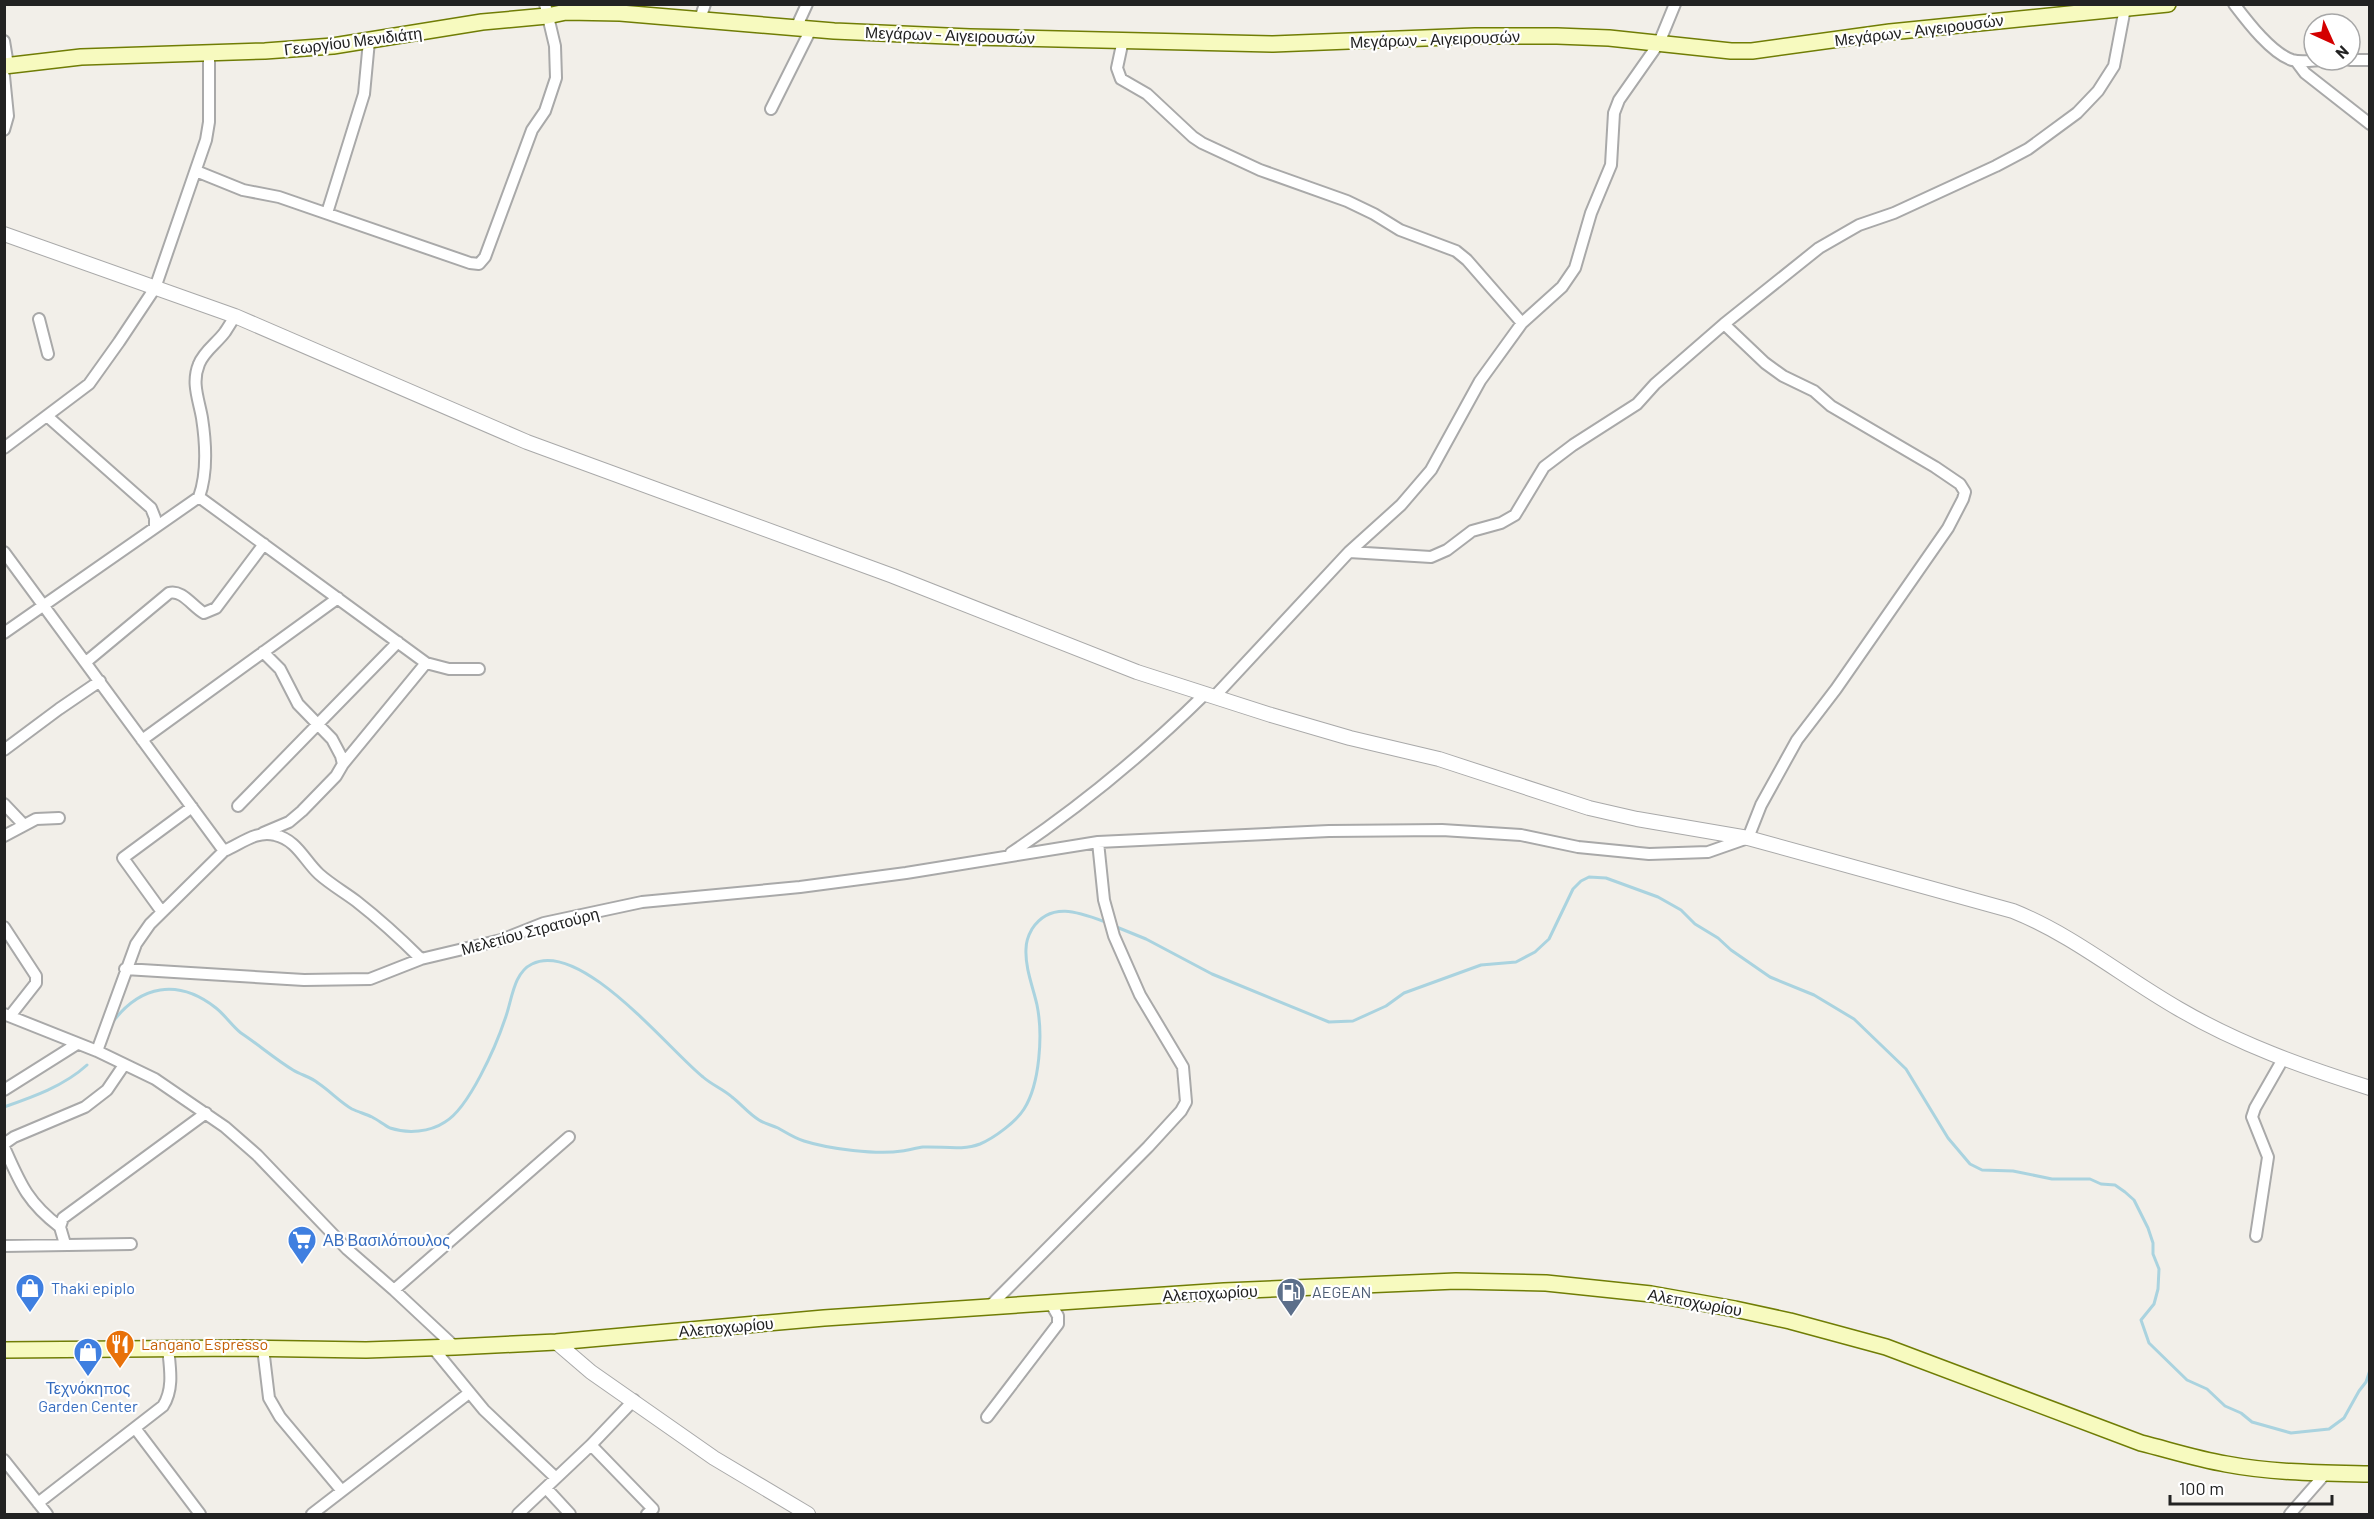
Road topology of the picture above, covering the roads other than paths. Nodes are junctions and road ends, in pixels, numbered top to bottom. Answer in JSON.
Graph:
{"nodes":[{"id":1,"x":807,"y":4,"type":"edge"},
{"id":2,"x":1675,"y":4,"type":"edge"},
{"id":3,"x":2168,"y":4,"type":"edge"},
{"id":4,"x":2234,"y":4,"type":"edge"},
{"id":5,"x":2125,"y":8,"type":"junction"},
{"id":6,"x":546,"y":10,"type":"edge"},
{"id":7,"x":702,"y":12,"type":"edge"},
{"id":8,"x":803,"y":28,"type":"junction"},
{"id":9,"x":1123,"y":40,"type":"junction"},
{"id":10,"x":4,"y":41,"type":"edge"},
{"id":11,"x":369,"y":41,"type":"junction"},
{"id":12,"x":1659,"y":43,"type":"junction"},
{"id":13,"x":209,"y":53,"type":"junction"},
{"id":14,"x":2296,"y":61,"type":"junction"},
{"id":15,"x":2302,"y":61,"type":"edge"},
{"id":16,"x":6,"y":69,"type":"edge"},
{"id":17,"x":771,"y":109,"type":"dead end"},
{"id":18,"x":2370,"y":124,"type":"edge"},
{"id":19,"x":4,"y":130,"type":"edge"},
{"id":20,"x":196,"y":171,"type":"junction"},
{"id":21,"x":327,"y":213,"type":"junction"},
{"id":22,"x":4,"y":234,"type":"edge"},
{"id":23,"x":155,"y":288,"type":"junction"},
{"id":24,"x":235,"y":316,"type":"junction"},
{"id":25,"x":39,"y":319,"type":"dead end"},
{"id":26,"x":1522,"y":323,"type":"junction"},
{"id":27,"x":1724,"y":324,"type":"junction"},
{"id":28,"x":48,"y":354,"type":"dead end"},
{"id":29,"x":47,"y":416,"type":"junction"},
{"id":30,"x":4,"y":448,"type":"edge"},
{"id":31,"x":199,"y":497,"type":"junction"},
{"id":32,"x":156,"y":527,"type":"junction"},
{"id":33,"x":264,"y":544,"type":"junction"},
{"id":34,"x":4,"y":552,"type":"edge"},
{"id":35,"x":1349,"y":552,"type":"junction"},
{"id":36,"x":338,"y":598,"type":"junction"},
{"id":37,"x":45,"y":604,"type":"junction"},
{"id":38,"x":4,"y":633,"type":"edge"},
{"id":39,"x":399,"y":642,"type":"junction"},
{"id":40,"x":263,"y":652,"type":"junction"},
{"id":41,"x":86,"y":662,"type":"junction"},
{"id":42,"x":426,"y":663,"type":"junction"},
{"id":43,"x":479,"y":669,"type":"dead end"},
{"id":44,"x":100,"y":681,"type":"junction"},
{"id":45,"x":1210,"y":695,"type":"junction"},
{"id":46,"x":320,"y":725,"type":"junction"},
{"id":47,"x":142,"y":740,"type":"junction"},
{"id":48,"x":4,"y":750,"type":"edge"},
{"id":49,"x":343,"y":764,"type":"junction"},
{"id":50,"x":4,"y":804,"type":"edge"},
{"id":51,"x":238,"y":806,"type":"dead end"},
{"id":52,"x":192,"y":807,"type":"junction"},
{"id":53,"x":59,"y":818,"type":"dead end"},
{"id":54,"x":23,"y":824,"type":"junction"},
{"id":55,"x":4,"y":836,"type":"edge"},
{"id":56,"x":254,"y":836,"type":"junction"},
{"id":57,"x":1748,"y":838,"type":"junction"},
{"id":58,"x":1098,"y":842,"type":"junction"},
{"id":59,"x":224,"y":851,"type":"junction"},
{"id":60,"x":1008,"y":855,"type":"junction"},
{"id":61,"x":162,"y":912,"type":"junction"},
{"id":62,"x":4,"y":927,"type":"edge"},
{"id":63,"x":421,"y":959,"type":"junction"},
{"id":64,"x":125,"y":969,"type":"junction"},
{"id":65,"x":7,"y":1015,"type":"edge"},
{"id":66,"x":77,"y":1044,"type":"junction"},
{"id":67,"x":97,"y":1051,"type":"junction"},
{"id":68,"x":2283,"y":1059,"type":"junction"},
{"id":69,"x":124,"y":1065,"type":"junction"},
{"id":70,"x":2370,"y":1088,"type":"edge"},
{"id":71,"x":4,"y":1090,"type":"edge"},
{"id":72,"x":206,"y":1113,"type":"junction"},
{"id":73,"x":569,"y":1137,"type":"dead end"},
{"id":74,"x":4,"y":1145,"type":"edge"},
{"id":75,"x":60,"y":1227,"type":"junction"},
{"id":76,"x":2256,"y":1236,"type":"dead end"},
{"id":77,"x":65,"y":1244,"type":"junction"},
{"id":78,"x":131,"y":1244,"type":"dead end"},
{"id":79,"x":4,"y":1246,"type":"edge"},
{"id":80,"x":394,"y":1290,"type":"junction"},
{"id":81,"x":1050,"y":1302,"type":"junction"},
{"id":82,"x":990,"y":1306,"type":"junction"},
{"id":83,"x":556,"y":1342,"type":"junction"},
{"id":84,"x":454,"y":1347,"type":"junction"},
{"id":85,"x":168,"y":1348,"type":"junction"},
{"id":86,"x":263,"y":1348,"type":"junction"},
{"id":87,"x":433,"y":1348,"type":"junction"},
{"id":88,"x":4,"y":1350,"type":"edge"},
{"id":89,"x":469,"y":1393,"type":"junction"},
{"id":90,"x":634,"y":1400,"type":"junction"},
{"id":91,"x":987,"y":1417,"type":"dead end"},
{"id":92,"x":135,"y":1428,"type":"junction"},
{"id":93,"x":591,"y":1445,"type":"junction"},
{"id":94,"x":4,"y":1460,"type":"edge"},
{"id":95,"x":2326,"y":1473,"type":"junction"},
{"id":96,"x":2370,"y":1474,"type":"edge"},
{"id":97,"x":556,"y":1478,"type":"junction"},
{"id":98,"x":546,"y":1488,"type":"junction"},
{"id":99,"x":342,"y":1491,"type":"junction"},
{"id":100,"x":40,"y":1510,"type":"edge"},
{"id":101,"x":200,"y":1515,"type":"edge"},
{"id":102,"x":312,"y":1515,"type":"edge"},
{"id":103,"x":518,"y":1515,"type":"edge"},
{"id":104,"x":570,"y":1515,"type":"edge"},
{"id":105,"x":647,"y":1515,"type":"edge"},
{"id":106,"x":808,"y":1515,"type":"edge"},
{"id":107,"x":2290,"y":1515,"type":"edge"}],
"edges":[{"from":1,"to":8,"type":"street"},
{"from":2,"to":12,"type":"street"},
{"from":3,"to":5,"type":"main road","name":"Μεγάρων - Αιγειρουσών"},
{"from":4,"to":14,"type":"street"},
{"from":5,"to":12,"type":"main road","name":"Μεγάρων - Αιγειρουσών"},
{"from":5,"to":27,"type":"street"},
{"from":6,"to":7,"type":"main road","name":"Γεωργίου Μενιδιάτη"},
{"from":6,"to":11,"type":"main road","name":"Γεωργίου Μενιδιάτη"},
{"from":6,"to":21,"type":"street"},
{"from":7,"to":8,"type":"main road","name":"Μεγάρων - Αιγειρουσών"},
{"from":8,"to":9,"type":"main road","name":"Μεγάρων - Αιγειρουσών"},
{"from":8,"to":17,"type":"street"},
{"from":9,"to":12,"type":"main road","name":"Μεγάρων - Αιγειρουσών"},
{"from":9,"to":26,"type":"street"},
{"from":10,"to":16,"type":"street"},
{"from":11,"to":13,"type":"main road","name":"Γεωργίου Μενιδιάτη"},
{"from":11,"to":21,"type":"street"},
{"from":12,"to":26,"type":"street"},
{"from":13,"to":16,"type":"main road","name":"Γεωργίου Μενιδιάτη"},
{"from":13,"to":20,"type":"street"},
{"from":14,"to":15,"type":"street"},
{"from":14,"to":18,"type":"street"},
{"from":16,"to":19,"type":"street"},
{"from":20,"to":21,"type":"street"},
{"from":20,"to":23,"type":"street"},
{"from":22,"to":23,"type":"street"},
{"from":23,"to":24,"type":"street"},
{"from":23,"to":29,"type":"street"},
{"from":24,"to":31,"type":"street"},
{"from":24,"to":45,"type":"street"},
{"from":25,"to":28,"type":"street"},
{"from":26,"to":35,"type":"street"},
{"from":27,"to":35,"type":"street"},
{"from":27,"to":57,"type":"street"},
{"from":29,"to":30,"type":"street"},
{"from":29,"to":32,"type":"street"},
{"from":31,"to":32,"type":"street"},
{"from":31,"to":33,"type":"street"},
{"from":32,"to":37,"type":"street"},
{"from":33,"to":36,"type":"street"},
{"from":33,"to":41,"type":"street"},
{"from":34,"to":37,"type":"street"},
{"from":35,"to":45,"type":"street"},
{"from":36,"to":39,"type":"street"},
{"from":36,"to":40,"type":"street"},
{"from":37,"to":38,"type":"street"},
{"from":37,"to":41,"type":"street"},
{"from":39,"to":42,"type":"street"},
{"from":39,"to":46,"type":"street"},
{"from":40,"to":46,"type":"street"},
{"from":40,"to":47,"type":"street"},
{"from":41,"to":44,"type":"street"},
{"from":42,"to":43,"type":"street"},
{"from":42,"to":49,"type":"street"},
{"from":44,"to":47,"type":"street"},
{"from":44,"to":48,"type":"street"},
{"from":45,"to":57,"type":"street"},
{"from":45,"to":60,"type":"street"},
{"from":46,"to":49,"type":"street"},
{"from":46,"to":51,"type":"street"},
{"from":47,"to":52,"type":"street"},
{"from":49,"to":56,"type":"street"},
{"from":50,"to":54,"type":"street"},
{"from":52,"to":59,"type":"street"},
{"from":52,"to":61,"type":"street"},
{"from":53,"to":54,"type":"street"},
{"from":54,"to":55,"type":"street"},
{"from":56,"to":59,"type":"street"},
{"from":56,"to":63,"type":"street"},
{"from":57,"to":58,"type":"street","name":"Μελετίου Στρατούρη"},
{"from":57,"to":68,"type":"street"},
{"from":58,"to":60,"type":"street","name":"Μελετίου Στρατούρη"},
{"from":58,"to":82,"type":"street"},
{"from":59,"to":61,"type":"street"},
{"from":60,"to":63,"type":"street","name":"Μελετίου Στρατούρη"},
{"from":61,"to":64,"type":"street"},
{"from":62,"to":65,"type":"street"},
{"from":63,"to":64,"type":"street","name":"Μελετίου Στρατούρη"},
{"from":64,"to":67,"type":"street"},
{"from":65,"to":66,"type":"street"},
{"from":66,"to":67,"type":"street"},
{"from":66,"to":71,"type":"street"},
{"from":67,"to":69,"type":"street"},
{"from":68,"to":70,"type":"street"},
{"from":68,"to":76,"type":"street"},
{"from":69,"to":72,"type":"street"},
{"from":69,"to":74,"type":"street"},
{"from":72,"to":75,"type":"street"},
{"from":72,"to":80,"type":"street"},
{"from":73,"to":80,"type":"street"},
{"from":74,"to":75,"type":"street"},
{"from":75,"to":77,"type":"street"},
{"from":77,"to":78,"type":"street"},
{"from":77,"to":79,"type":"street"},
{"from":80,"to":84,"type":"street"},
{"from":81,"to":82,"type":"main road","name":"Αλεποχωρίου"},
{"from":81,"to":91,"type":"street"},
{"from":81,"to":95,"type":"main road","name":"Αλεποχωρίου"},
{"from":82,"to":83,"type":"main road","name":"Αλεποχωρίου"},
{"from":83,"to":84,"type":"main road","name":"Αλεποχωρίου"},
{"from":83,"to":90,"type":"street"},
{"from":84,"to":87,"type":"main road","name":"Αλεποχωρίου"},
{"from":85,"to":86,"type":"main road","name":"Αλεποχωρίου"},
{"from":85,"to":88,"type":"main road"},
{"from":85,"to":92,"type":"street"},
{"from":86,"to":87,"type":"main road","name":"Αλεποχωρίου"},
{"from":86,"to":99,"type":"street"},
{"from":87,"to":89,"type":"street"},
{"from":89,"to":97,"type":"street"},
{"from":89,"to":99,"type":"street"},
{"from":90,"to":93,"type":"street"},
{"from":90,"to":106,"type":"street"},
{"from":92,"to":100,"type":"street"},
{"from":92,"to":101,"type":"street"},
{"from":93,"to":97,"type":"street"},
{"from":93,"to":105,"type":"street"},
{"from":94,"to":100,"type":"street"},
{"from":95,"to":96,"type":"main road","name":"Αλεποχωρίου"},
{"from":95,"to":107,"type":"street"},
{"from":97,"to":98,"type":"street"},
{"from":98,"to":103,"type":"street"},
{"from":98,"to":104,"type":"street"},
{"from":99,"to":102,"type":"street"}]}
